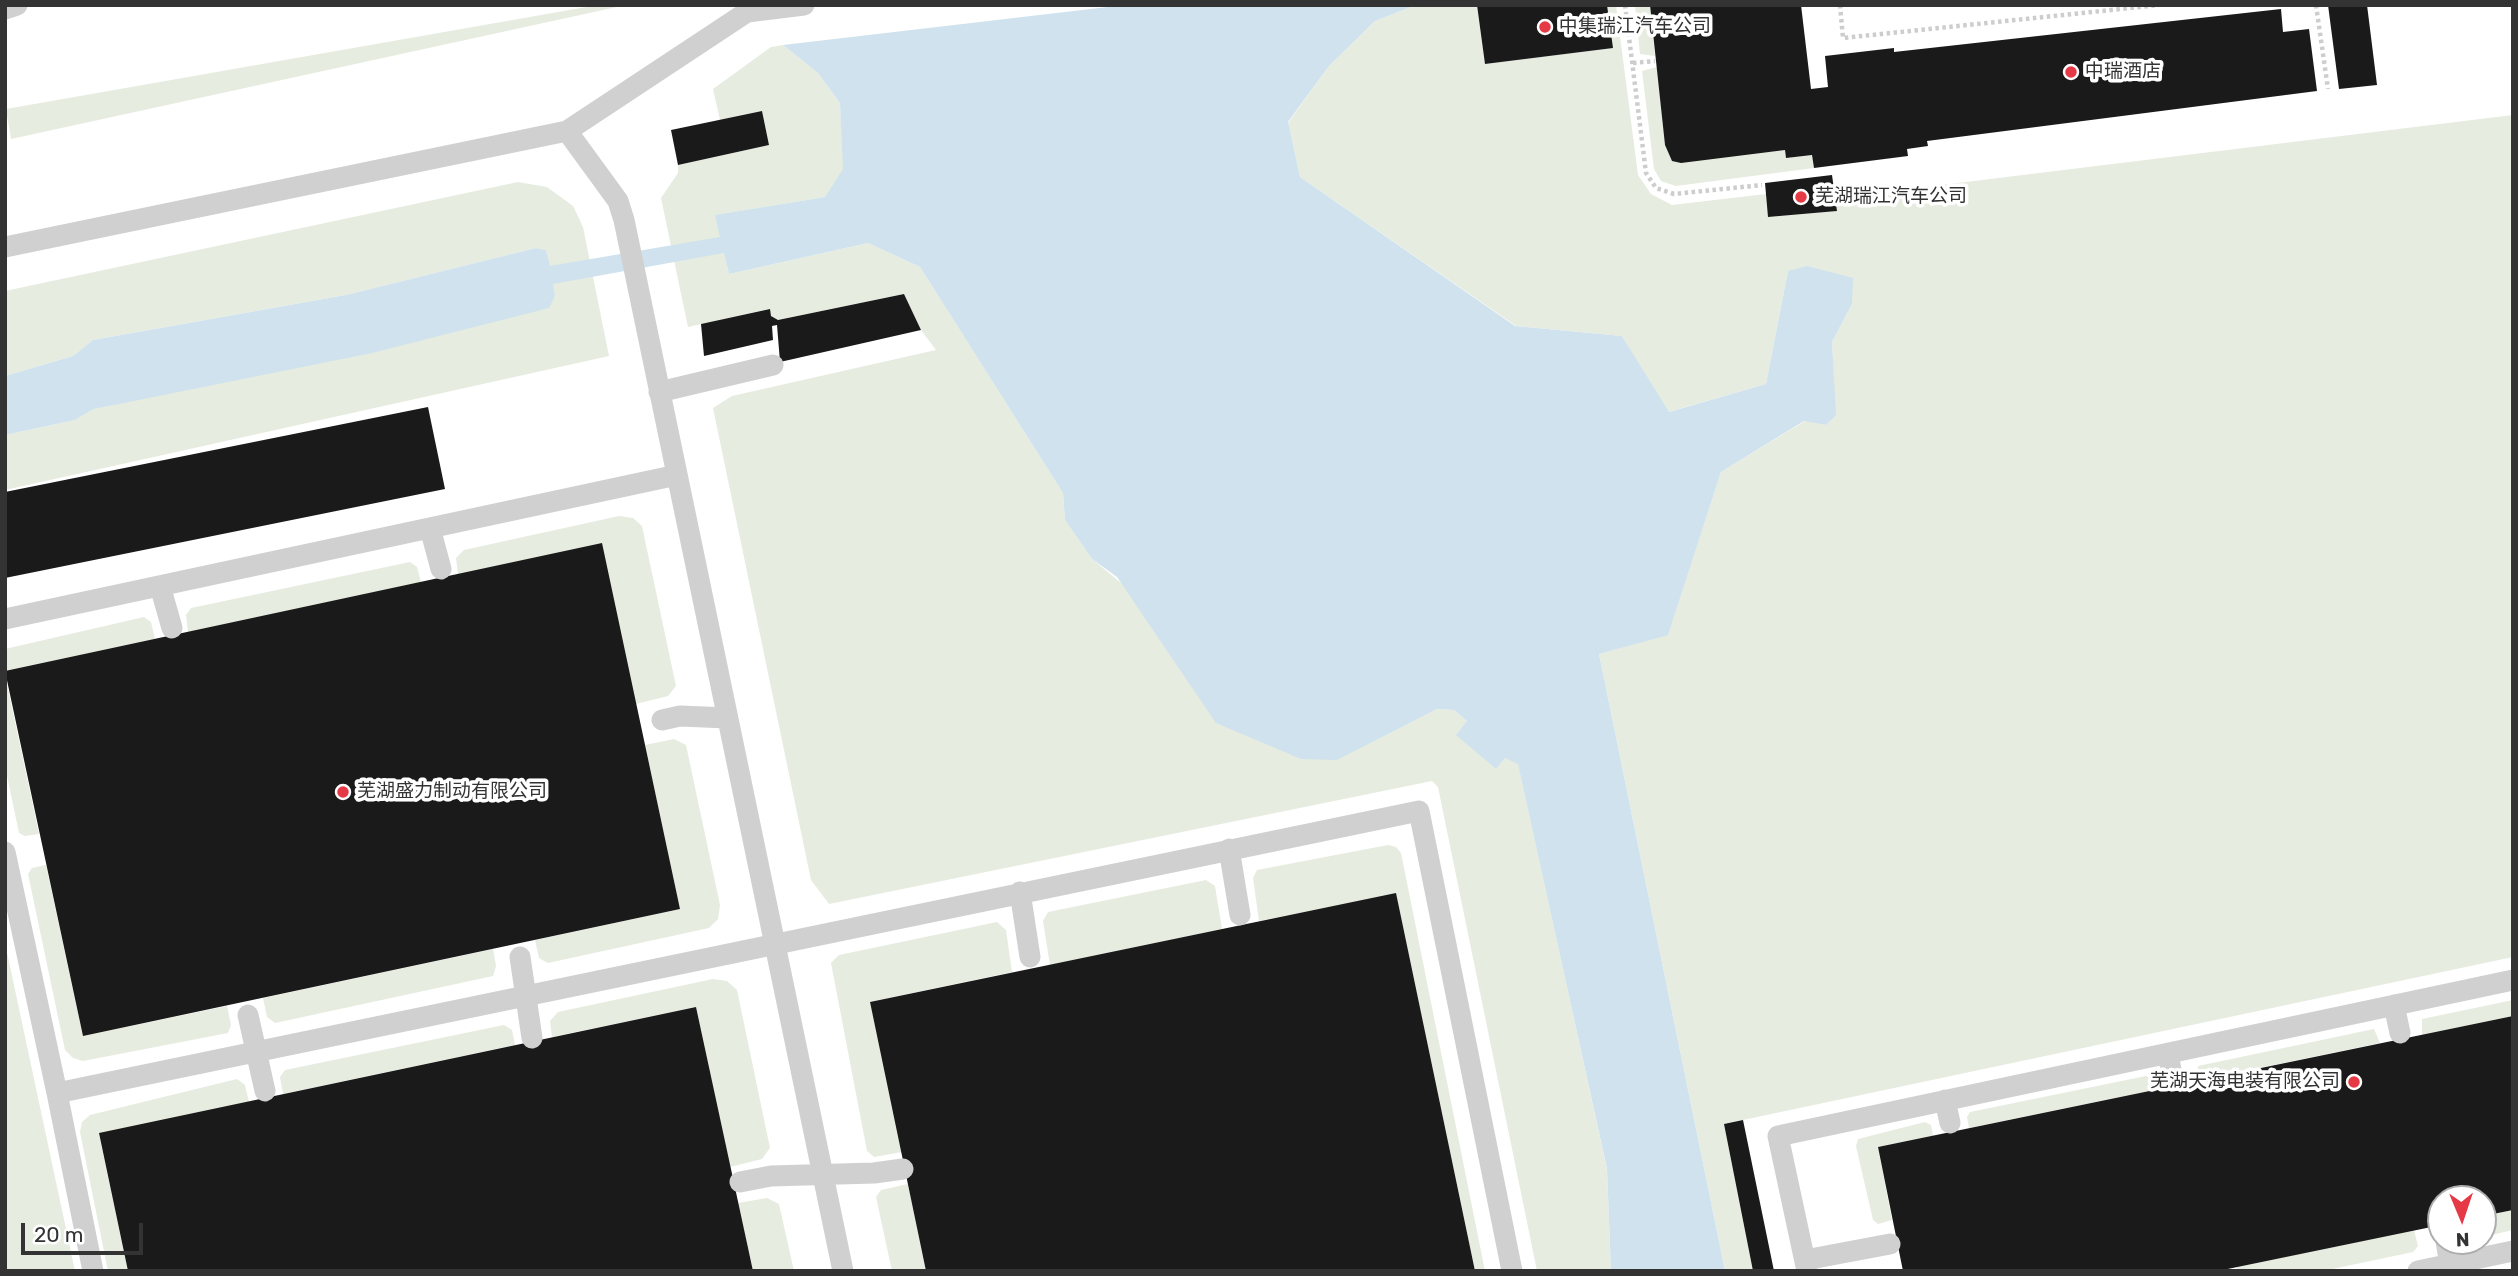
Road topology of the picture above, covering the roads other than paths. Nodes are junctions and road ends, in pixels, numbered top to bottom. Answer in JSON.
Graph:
{"nodes":[{"id":1,"x":17,"y":5,"type":"edge"},
{"id":2,"x":804,"y":5,"type":"edge"},
{"id":3,"x":5,"y":9,"type":"edge"},
{"id":4,"x":567,"y":131,"type":"junction"},
{"id":5,"x":5,"y":247,"type":"edge"},
{"id":6,"x":773,"y":365,"type":"dead end"},
{"id":7,"x":659,"y":392,"type":"junction"},
{"id":8,"x":677,"y":475,"type":"junction"},
{"id":9,"x":430,"y":528,"type":"junction"},
{"id":10,"x":441,"y":569,"type":"dead end"},
{"id":11,"x":160,"y":586,"type":"junction"},
{"id":12,"x":5,"y":619,"type":"edge"},
{"id":13,"x":172,"y":628,"type":"dead end"},
{"id":14,"x":728,"y":718,"type":"junction"},
{"id":15,"x":662,"y":720,"type":"dead end"},
{"id":16,"x":1229,"y":849,"type":"junction"},
{"id":17,"x":8,"y":854,"type":"edge"},
{"id":18,"x":1020,"y":892,"type":"junction"},
{"id":19,"x":1240,"y":915,"type":"dead end"},
{"id":20,"x":776,"y":942,"type":"junction"},
{"id":21,"x":520,"y":957,"type":"dead end"},
{"id":22,"x":1030,"y":957,"type":"dead end"},
{"id":23,"x":2513,"y":980,"type":"edge"},
{"id":24,"x":524,"y":995,"type":"junction"},
{"id":25,"x":2394,"y":1005,"type":"junction"},
{"id":26,"x":248,"y":1015,"type":"dead end"},
{"id":27,"x":2400,"y":1032,"type":"dead end"},
{"id":28,"x":532,"y":1038,"type":"dead end"},
{"id":29,"x":255,"y":1051,"type":"junction"},
{"id":30,"x":2168,"y":1053,"type":"junction"},
{"id":31,"x":2173,"y":1082,"type":"dead end"},
{"id":32,"x":265,"y":1091,"type":"dead end"},
{"id":33,"x":57,"y":1093,"type":"junction"},
{"id":34,"x":1945,"y":1100,"type":"junction"},
{"id":35,"x":1950,"y":1124,"type":"dead end"},
{"id":36,"x":903,"y":1169,"type":"dead end"},
{"id":37,"x":822,"y":1174,"type":"junction"},
{"id":38,"x":740,"y":1182,"type":"dead end"},
{"id":39,"x":1890,"y":1244,"type":"dead end"},
{"id":40,"x":2513,"y":1251,"type":"edge"},
{"id":41,"x":1806,"y":1265,"type":"edge"},
{"id":42,"x":2450,"y":1268,"type":"edge"},
{"id":43,"x":93,"y":1271,"type":"edge"},
{"id":44,"x":843,"y":1271,"type":"edge"},
{"id":45,"x":1512,"y":1271,"type":"edge"},
{"id":46,"x":2418,"y":1271,"type":"edge"}],
"edges":[{"from":1,"to":3,"type":"lane"},
{"from":2,"to":4,"type":"lane"},
{"from":4,"to":5,"type":"lane"},
{"from":4,"to":7,"type":"lane"},
{"from":6,"to":7,"type":"lane"},
{"from":7,"to":8,"type":"lane"},
{"from":8,"to":9,"type":"lane"},
{"from":8,"to":14,"type":"lane"},
{"from":9,"to":10,"type":"lane"},
{"from":9,"to":11,"type":"lane"},
{"from":11,"to":12,"type":"lane"},
{"from":11,"to":13,"type":"lane"},
{"from":14,"to":15,"type":"lane"},
{"from":14,"to":20,"type":"lane"},
{"from":16,"to":18,"type":"lane"},
{"from":16,"to":19,"type":"lane"},
{"from":16,"to":45,"type":"lane"},
{"from":17,"to":33,"type":"lane"},
{"from":18,"to":20,"type":"lane"},
{"from":18,"to":22,"type":"lane"},
{"from":20,"to":24,"type":"lane"},
{"from":20,"to":37,"type":"lane"},
{"from":21,"to":24,"type":"lane"},
{"from":23,"to":25,"type":"lane"},
{"from":24,"to":28,"type":"lane"},
{"from":24,"to":29,"type":"lane"},
{"from":25,"to":27,"type":"lane"},
{"from":25,"to":30,"type":"lane"},
{"from":26,"to":29,"type":"lane"},
{"from":29,"to":32,"type":"lane"},
{"from":29,"to":33,"type":"lane"},
{"from":30,"to":31,"type":"lane"},
{"from":30,"to":34,"type":"lane"},
{"from":33,"to":43,"type":"lane"},
{"from":34,"to":35,"type":"lane"},
{"from":34,"to":41,"type":"lane"},
{"from":36,"to":37,"type":"lane"},
{"from":37,"to":38,"type":"lane"},
{"from":37,"to":44,"type":"lane"},
{"from":39,"to":41,"type":"lane"},
{"from":40,"to":42,"type":"lane"},
{"from":42,"to":46,"type":"lane"}]}
